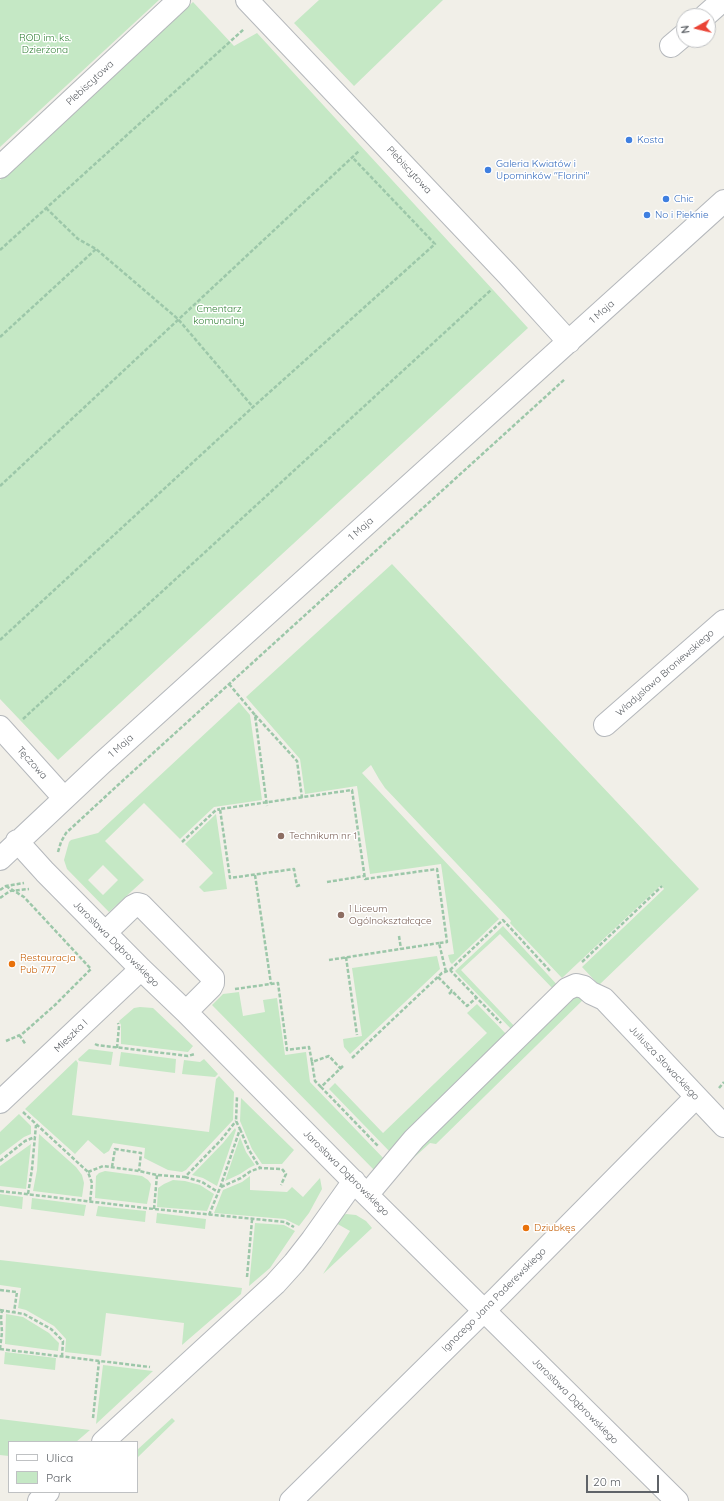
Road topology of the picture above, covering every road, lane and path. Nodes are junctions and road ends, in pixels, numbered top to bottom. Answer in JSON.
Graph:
{"nodes":[{"id":1,"x":179,"y":0,"type":"edge"},
{"id":2,"x":723,"y":0,"type":"edge"},
{"id":3,"x":254,"y":7,"type":"edge"},
{"id":4,"x":714,"y":8,"type":"edge"},
{"id":5,"x":376,"y":135,"type":"junction"},
{"id":6,"x":352,"y":158,"type":"junction"},
{"id":7,"x":0,"y":167,"type":"edge"},
{"id":8,"x":724,"y":201,"type":"edge"},
{"id":9,"x":46,"y":208,"type":"junction"},
{"id":10,"x":96,"y":249,"type":"junction"},
{"id":11,"x":0,"y":250,"type":"edge"},
{"id":12,"x":508,"y":275,"type":"junction"},
{"id":13,"x":178,"y":319,"type":"junction"},
{"id":14,"x":0,"y":337,"type":"edge"},
{"id":15,"x":569,"y":342,"type":"junction"},
{"id":16,"x":567,"y":378,"type":"dead end"},
{"id":17,"x":253,"y":407,"type":"junction"},
{"id":18,"x":0,"y":486,"type":"edge"},
{"id":19,"x":724,"y":622,"type":"edge"},
{"id":20,"x":0,"y":640,"type":"edge"},
{"id":21,"x":229,"y":684,"type":"junction"},
{"id":22,"x":255,"y":715,"type":"junction"},
{"id":23,"x":605,"y":725,"type":"dead end"},
{"id":24,"x":3,"y":731,"type":"edge"},
{"id":25,"x":64,"y":798,"type":"junction"},
{"id":26,"x":302,"y":798,"type":"junction"},
{"id":27,"x":266,"y":802,"type":"junction"},
{"id":28,"x":267,"y":806,"type":"dead end"},
{"id":29,"x":220,"y":809,"type":"junction"},
{"id":30,"x":18,"y":841,"type":"junction"},
{"id":31,"x":182,"y":842,"type":"dead end"},
{"id":32,"x":58,"y":854,"type":"dead end"},
{"id":33,"x":0,"y":859,"type":"edge"},
{"id":34,"x":255,"y":875,"type":"junction"},
{"id":35,"x":364,"y":876,"type":"junction"},
{"id":36,"x":326,"y":882,"type":"dead end"},
{"id":37,"x":300,"y":885,"type":"dead end"},
{"id":38,"x":6,"y":886,"type":"dead end"},
{"id":39,"x":662,"y":886,"type":"dead end"},
{"id":40,"x":34,"y":888,"type":"dead end"},
{"id":41,"x":14,"y":890,"type":"junction"},
{"id":42,"x":0,"y":898,"type":"edge"},
{"id":43,"x":105,"y":933,"type":"junction"},
{"id":44,"x":399,"y":936,"type":"dead end"},
{"id":45,"x":439,"y":943,"type":"junction"},
{"id":46,"x":401,"y":949,"type":"junction"},
{"id":47,"x":346,"y":957,"type":"junction"},
{"id":48,"x":328,"y":960,"type":"dead end"},
{"id":49,"x":577,"y":966,"type":"dead end"},
{"id":50,"x":141,"y":969,"type":"junction"},
{"id":51,"x":450,"y":970,"type":"junction"},
{"id":52,"x":446,"y":972,"type":"junction"},
{"id":53,"x":555,"y":976,"type":"dead end"},
{"id":54,"x":438,"y":977,"type":"junction"},
{"id":55,"x":271,"y":984,"type":"junction"},
{"id":56,"x":229,"y":989,"type":"dead end"},
{"id":57,"x":452,"y":991,"type":"junction"},
{"id":58,"x":450,"y":994,"type":"dead end"},
{"id":59,"x":476,"y":998,"type":"junction"},
{"id":60,"x":186,"y":1012,"type":"junction"},
{"id":61,"x":116,"y":1018,"type":"dead end"},
{"id":62,"x":20,"y":1035,"type":"junction"},
{"id":63,"x":358,"y":1035,"type":"dead end"},
{"id":64,"x":92,"y":1040,"type":"dead end"},
{"id":65,"x":516,"y":1040,"type":"junction"},
{"id":66,"x":6,"y":1041,"type":"dead end"},
{"id":67,"x":27,"y":1046,"type":"dead end"},
{"id":68,"x":117,"y":1048,"type":"junction"},
{"id":69,"x":201,"y":1052,"type":"dead end"},
{"id":70,"x":352,"y":1058,"type":"dead end"},
{"id":71,"x":312,"y":1062,"type":"junction"},
{"id":72,"x":321,"y":1087,"type":"junction"},
{"id":73,"x":237,"y":1090,"type":"dead end"},
{"id":74,"x":696,"y":1097,"type":"junction"},
{"id":75,"x":9,"y":1105,"type":"edge"},
{"id":76,"x":236,"y":1121,"type":"junction"},
{"id":77,"x":36,"y":1125,"type":"junction"},
{"id":78,"x":724,"y":1126,"type":"edge"},
{"id":79,"x":240,"y":1129,"type":"junction"},
{"id":80,"x":35,"y":1136,"type":"junction"},
{"id":81,"x":0,"y":1161,"type":"edge"},
{"id":82,"x":395,"y":1164,"type":"junction"},
{"id":83,"x":112,"y":1167,"type":"junction"},
{"id":84,"x":260,"y":1168,"type":"junction"},
{"id":85,"x":139,"y":1171,"type":"junction"},
{"id":86,"x":88,"y":1172,"type":"junction"},
{"id":87,"x":157,"y":1175,"type":"junction"},
{"id":88,"x":185,"y":1177,"type":"junction"},
{"id":89,"x":281,"y":1185,"type":"dead end"},
{"id":90,"x":220,"y":1188,"type":"junction"},
{"id":91,"x":360,"y":1188,"type":"junction"},
{"id":92,"x":0,"y":1191,"type":"edge"},
{"id":93,"x":218,"y":1192,"type":"junction"},
{"id":94,"x":28,"y":1194,"type":"junction"},
{"id":95,"x":90,"y":1202,"type":"junction"},
{"id":96,"x":154,"y":1210,"type":"junction"},
{"id":97,"x":208,"y":1215,"type":"junction"},
{"id":98,"x":252,"y":1220,"type":"junction"},
{"id":99,"x":312,"y":1240,"type":"junction"},
{"id":100,"x":247,"y":1279,"type":"dead end"},
{"id":101,"x":0,"y":1290,"type":"edge"},
{"id":102,"x":1,"y":1310,"type":"edge"},
{"id":103,"x":484,"y":1310,"type":"junction"},
{"id":104,"x":14,"y":1312,"type":"junction"},
{"id":105,"x":0,"y":1349,"type":"edge"},
{"id":106,"x":62,"y":1356,"type":"junction"},
{"id":107,"x":99,"y":1361,"type":"junction"},
{"id":108,"x":171,"y":1380,"type":"junction"},
{"id":109,"x":98,"y":1433,"type":"edge"},
{"id":110,"x":47,"y":1493,"type":"edge"},
{"id":111,"x":38,"y":1501,"type":"edge"},
{"id":112,"x":291,"y":1501,"type":"edge"},
{"id":113,"x":677,"y":1501,"type":"edge"}],
"edges":[{"from":1,"to":7,"type":"street","name":"Plebiscytowa"},
{"from":2,"to":4,"type":"street"},
{"from":3,"to":5,"type":"street","name":"Plebiscytowa"},
{"from":3,"to":9,"type":"path"},
{"from":5,"to":6,"type":"path"},
{"from":5,"to":12,"type":"street","name":"Plebiscytowa"},
{"from":6,"to":13,"type":"path"},
{"from":6,"to":17,"type":"path"},
{"from":8,"to":15,"type":"street","name":"1 Maja"},
{"from":9,"to":10,"type":"path"},
{"from":9,"to":11,"type":"path"},
{"from":10,"to":13,"type":"path"},
{"from":10,"to":14,"type":"path"},
{"from":12,"to":15,"type":"street","name":"Plebiscytowa"},
{"from":12,"to":24,"type":"path"},
{"from":13,"to":17,"type":"path"},
{"from":13,"to":18,"type":"path"},
{"from":15,"to":25,"type":"street","name":"1 Maja"},
{"from":16,"to":21,"type":"path"},
{"from":17,"to":20,"type":"path"},
{"from":19,"to":23,"type":"street","name":"Władysława Broniewskiego"},
{"from":21,"to":22,"type":"path"},
{"from":21,"to":32,"type":"path"},
{"from":22,"to":26,"type":"path"},
{"from":22,"to":27,"type":"path"},
{"from":24,"to":25,"type":"street","name":"Tęczowa"},
{"from":25,"to":30,"type":"street","name":"1 Maja"},
{"from":26,"to":27,"type":"path"},
{"from":26,"to":35,"type":"path"},
{"from":27,"to":28,"type":"path"},
{"from":27,"to":29,"type":"path"},
{"from":29,"to":31,"type":"path"},
{"from":29,"to":34,"type":"path"},
{"from":30,"to":33,"type":"street","name":"1 Maja"},
{"from":30,"to":43,"type":"street","name":"Jarosława Dąbrowskiego"},
{"from":34,"to":37,"type":"path"},
{"from":34,"to":55,"type":"path"},
{"from":35,"to":36,"type":"path"},
{"from":35,"to":45,"type":"path"},
{"from":38,"to":41,"type":"path"},
{"from":39,"to":49,"type":"path"},
{"from":40,"to":41,"type":"path"},
{"from":41,"to":42,"type":"path"},
{"from":41,"to":62,"type":"path"},
{"from":43,"to":50,"type":"street","name":"Jarosława Dąbrowskiego"},
{"from":43,"to":60,"type":"street"},
{"from":44,"to":46,"type":"path"},
{"from":45,"to":46,"type":"path"},
{"from":45,"to":52,"type":"path"},
{"from":46,"to":47,"type":"path"},
{"from":47,"to":48,"type":"path"},
{"from":47,"to":63,"type":"path"},
{"from":50,"to":60,"type":"street","name":"Jarosława Dąbrowskiego"},
{"from":50,"to":75,"type":"street","name":"Mieszka I"},
{"from":51,"to":52,"type":"path"},
{"from":51,"to":53,"type":"path"},
{"from":51,"to":59,"type":"path"},
{"from":52,"to":54,"type":"path"},
{"from":54,"to":57,"type":"path"},
{"from":54,"to":70,"type":"path"},
{"from":55,"to":56,"type":"path"},
{"from":55,"to":71,"type":"path"},
{"from":57,"to":58,"type":"path"},
{"from":57,"to":59,"type":"path"},
{"from":59,"to":65,"type":"path"},
{"from":60,"to":91,"type":"street","name":"Jarosława Dąbrowskiego"},
{"from":61,"to":68,"type":"path"},
{"from":62,"to":66,"type":"path"},
{"from":62,"to":67,"type":"path"},
{"from":64,"to":68,"type":"path"},
{"from":65,"to":74,"type":"street","name":"Juliusza Słowackiego"},
{"from":65,"to":82,"type":"street","name":"Juliusza Słowackiego"},
{"from":68,"to":69,"type":"path"},
{"from":71,"to":72,"type":"path"},
{"from":71,"to":72,"type":"path"},
{"from":72,"to":82,"type":"path"},
{"from":73,"to":76,"type":"path"},
{"from":74,"to":78,"type":"street","name":"Juliusza Słowackiego"},
{"from":74,"to":103,"type":"street","name":"Ignacego Jana Paderewskiego"},
{"from":75,"to":77,"type":"path"},
{"from":76,"to":79,"type":"path"},
{"from":76,"to":88,"type":"path"},
{"from":77,"to":80,"type":"path"},
{"from":77,"to":86,"type":"path"},
{"from":79,"to":84,"type":"path"},
{"from":79,"to":90,"type":"path"},
{"from":80,"to":81,"type":"path"},
{"from":80,"to":94,"type":"path"},
{"from":82,"to":91,"type":"street","name":"Juliusza Słowackiego"},
{"from":83,"to":85,"type":"path"},
{"from":83,"to":85,"type":"path"},
{"from":83,"to":86,"type":"path"},
{"from":84,"to":89,"type":"path"},
{"from":84,"to":90,"type":"path"},
{"from":85,"to":87,"type":"path"},
{"from":86,"to":95,"type":"path"},
{"from":87,"to":88,"type":"path"},
{"from":87,"to":96,"type":"path"},
{"from":88,"to":93,"type":"path"},
{"from":90,"to":93,"type":"path"},
{"from":91,"to":99,"type":"street","name":"Juliusza Słowackiego"},
{"from":91,"to":103,"type":"street","name":"Jarosława Dąbrowskiego"},
{"from":92,"to":94,"type":"path"},
{"from":93,"to":97,"type":"path"},
{"from":94,"to":95,"type":"path"},
{"from":95,"to":96,"type":"path"},
{"from":96,"to":97,"type":"path"},
{"from":97,"to":98,"type":"path"},
{"from":98,"to":99,"type":"path"},
{"from":98,"to":100,"type":"path"},
{"from":99,"to":108,"type":"street","name":"Juliusza Słowackiego"},
{"from":101,"to":104,"type":"path"},
{"from":102,"to":104,"type":"path"},
{"from":102,"to":105,"type":"path"},
{"from":103,"to":112,"type":"street","name":"Ignacego Jana Paderewskiego"},
{"from":103,"to":113,"type":"street","name":"Jarosława Dąbrowskiego"},
{"from":104,"to":106,"type":"path"},
{"from":105,"to":106,"type":"path"},
{"from":106,"to":107,"type":"path"},
{"from":107,"to":108,"type":"path"},
{"from":107,"to":109,"type":"path"},
{"from":108,"to":109,"type":"street","name":"Juliusza Słowackiego"},
{"from":110,"to":111,"type":"street"}]}
